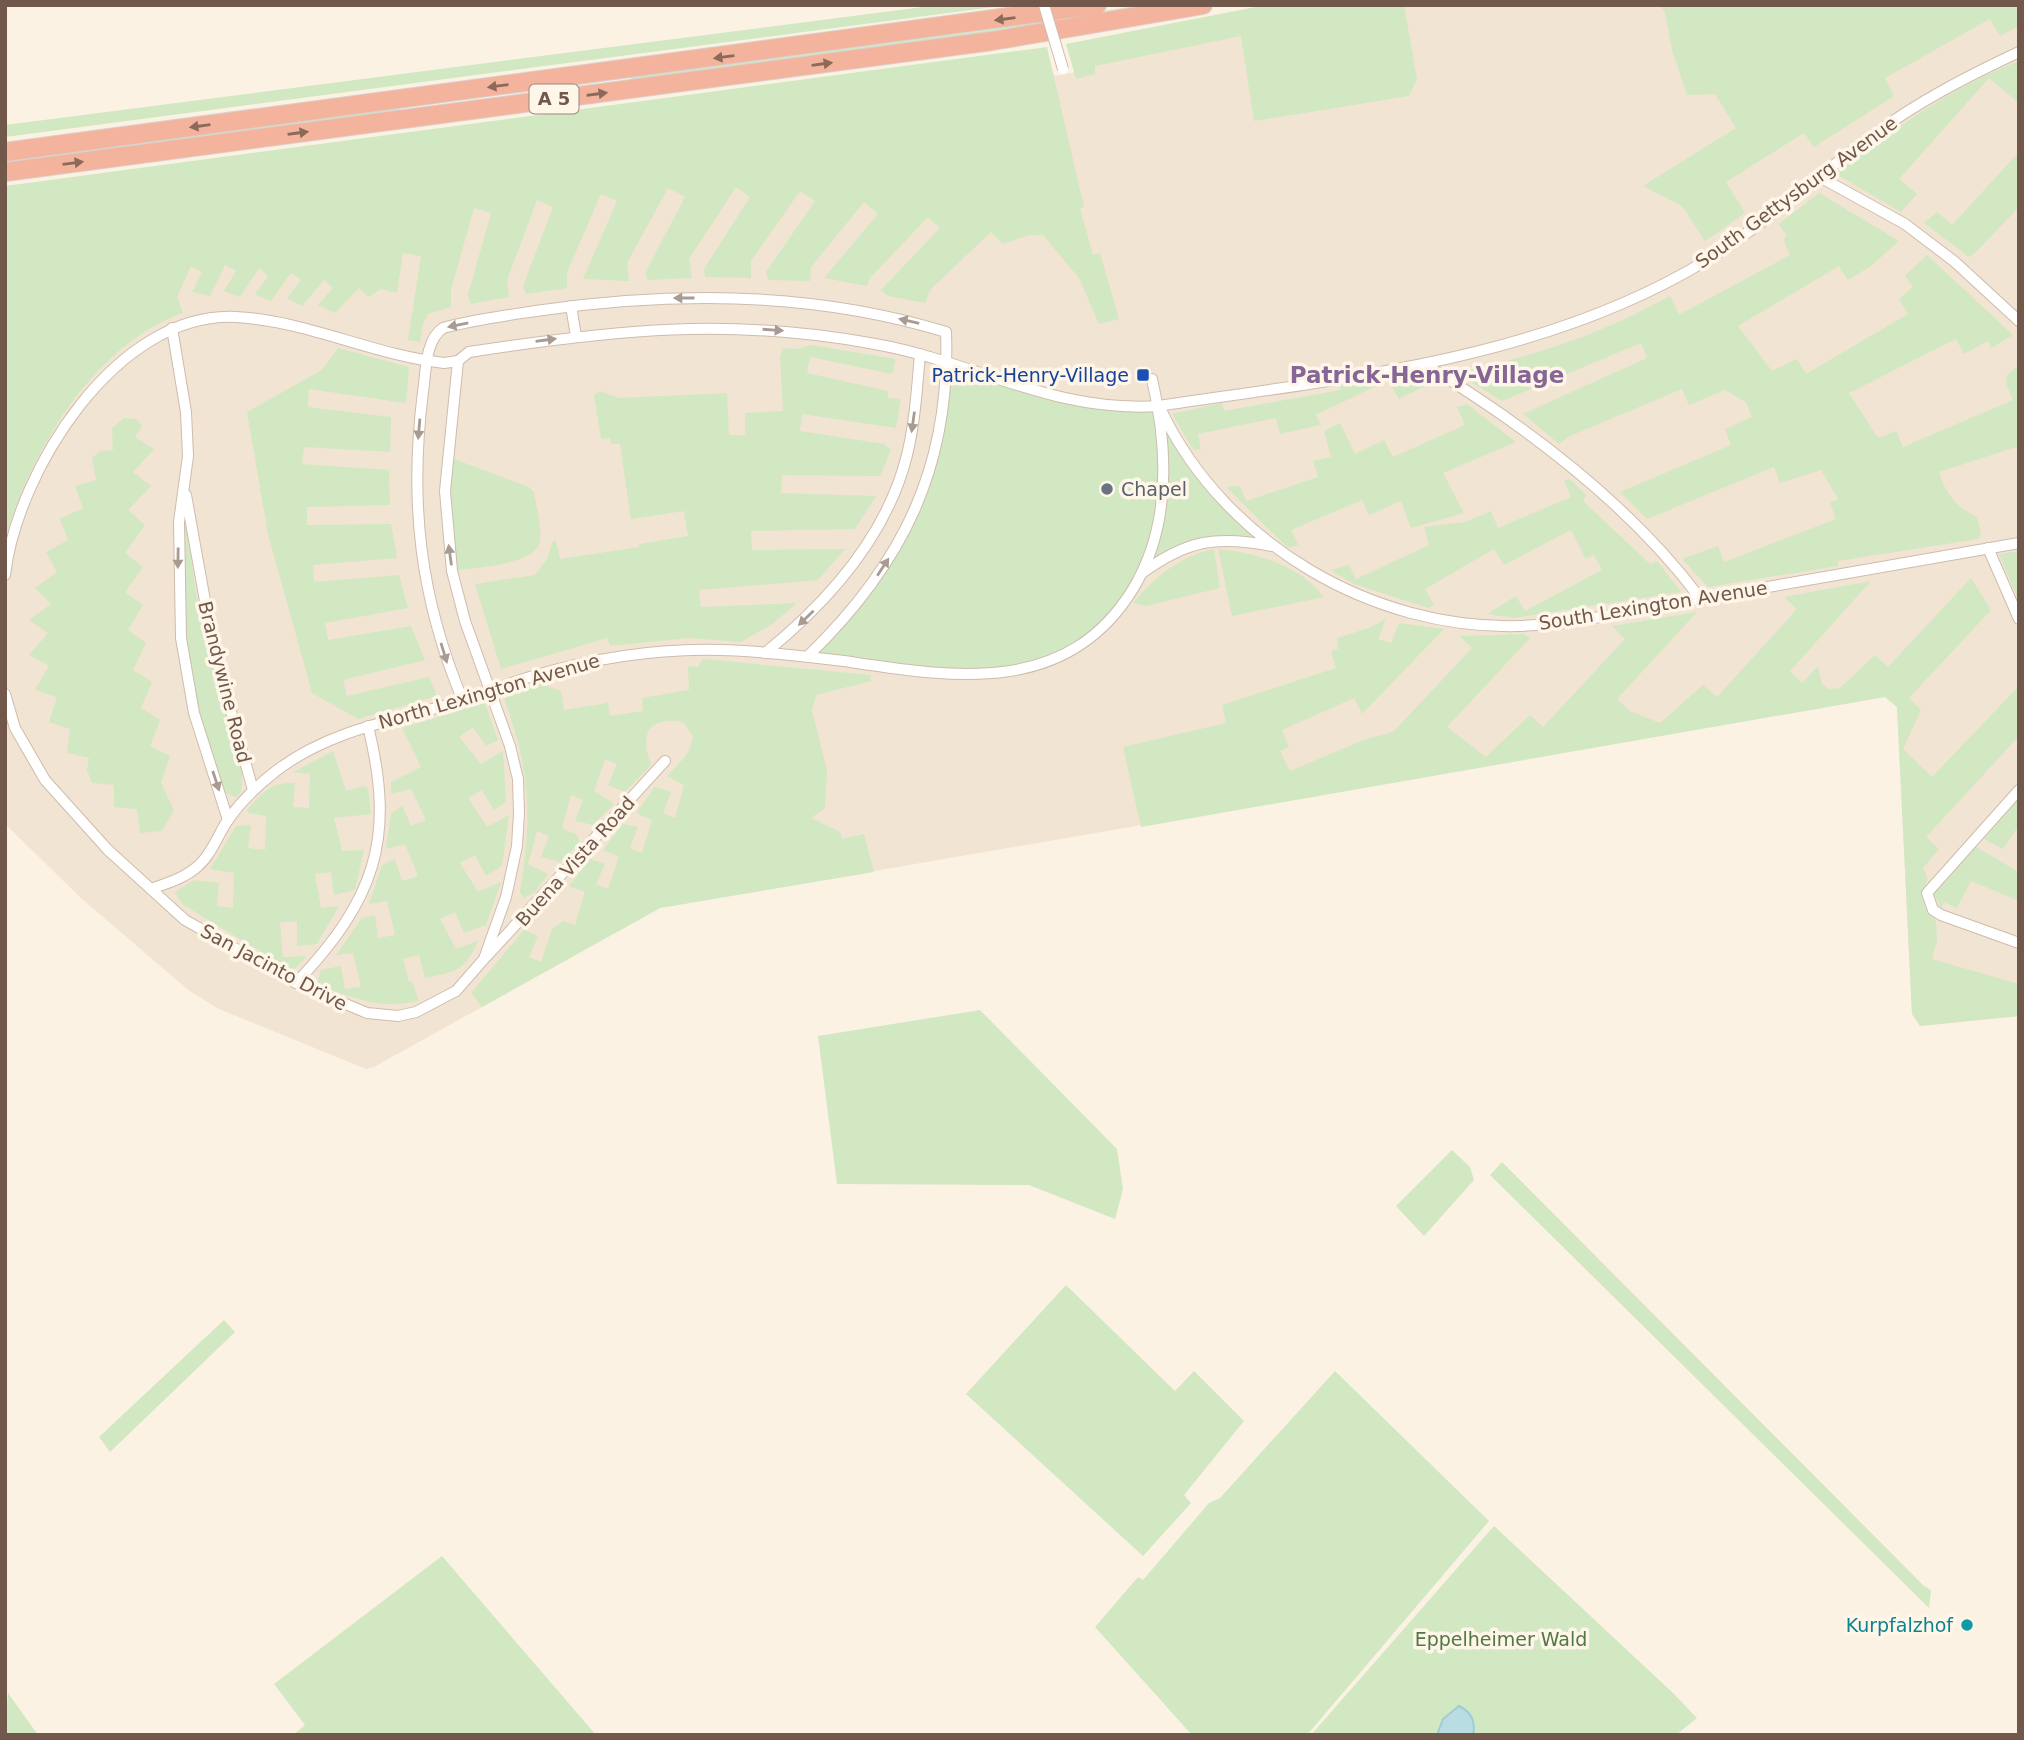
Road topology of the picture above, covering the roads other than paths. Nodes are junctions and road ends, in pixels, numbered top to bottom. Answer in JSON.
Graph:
{"nodes":[{"id":1,"x":1044,"y":5,"type":"edge"},
{"id":2,"x":1097,"y":5,"type":"edge"},
{"id":3,"x":1203,"y":5,"type":"edge"},
{"id":4,"x":2019,"y":52,"type":"edge"},
{"id":5,"x":1063,"y":72,"type":"dead end"},
{"id":6,"x":5,"y":152,"type":"edge"},
{"id":7,"x":5,"y":172,"type":"edge"},
{"id":8,"x":1818,"y":176,"type":"junction"},
{"id":9,"x":571,"y":306,"type":"junction"},
{"id":10,"x":2019,"y":321,"type":"edge"},
{"id":11,"x":172,"y":328,"type":"junction"},
{"id":12,"x":576,"y":336,"type":"junction"},
{"id":13,"x":920,"y":354,"type":"junction"},
{"id":14,"x":427,"y":361,"type":"junction"},
{"id":15,"x":458,"y":361,"type":"junction"},
{"id":16,"x":947,"y":362,"type":"junction"},
{"id":17,"x":1424,"y":364,"type":"junction"},
{"id":18,"x":1152,"y":379,"type":"dead end"},
{"id":19,"x":1158,"y":406,"type":"junction"},
{"id":20,"x":184,"y":491,"type":"junction"},
{"id":21,"x":2019,"y":543,"type":"edge"},
{"id":22,"x":1275,"y":547,"type":"junction"},
{"id":23,"x":1988,"y":548,"type":"junction"},
{"id":24,"x":1142,"y":573,"type":"junction"},
{"id":25,"x":5,"y":575,"type":"edge"},
{"id":26,"x":1700,"y":598,"type":"junction"},
{"id":27,"x":2019,"y":619,"type":"edge"},
{"id":28,"x":765,"y":653,"type":"junction"},
{"id":29,"x":808,"y":656,"type":"junction"},
{"id":30,"x":491,"y":690,"type":"junction"},
{"id":31,"x":5,"y":694,"type":"edge"},
{"id":32,"x":463,"y":701,"type":"junction"},
{"id":33,"x":368,"y":726,"type":"junction"},
{"id":34,"x":665,"y":761,"type":"dead end"},
{"id":35,"x":253,"y":790,"type":"junction"},
{"id":36,"x":2019,"y":790,"type":"edge"},
{"id":37,"x":228,"y":820,"type":"junction"},
{"id":38,"x":151,"y":889,"type":"junction"},
{"id":39,"x":2019,"y":943,"type":"edge"},
{"id":40,"x":484,"y":959,"type":"junction"},
{"id":41,"x":296,"y":983,"type":"junction"}],
"edges":[{"from":1,"to":5,"type":"street","bridge":true},
{"from":2,"to":6,"type":"highway","number":"A 5","one_way":true},
{"from":7,"to":3,"type":"highway","number":"A 5","one_way":true},
{"from":4,"to":8,"type":"street","name":"South Gettysburg Avenue"},
{"from":8,"to":10,"type":"street"},
{"from":8,"to":17,"type":"street","name":"South Gettysburg Avenue"},
{"from":9,"to":12,"type":"street"},
{"from":9,"to":14,"type":"street","one_way":true},
{"from":16,"to":9,"type":"street","one_way":true},
{"from":11,"to":14,"type":"street"},
{"from":11,"to":20,"type":"street","name":"Brandywine Road"},
{"from":11,"to":25,"type":"street"},
{"from":12,"to":13,"type":"street","name":"South Gettysburg Avenue","one_way":true},
{"from":15,"to":12,"type":"street","name":"South Gettysburg Avenue","one_way":true},
{"from":13,"to":16,"type":"street","name":"South Gettysburg Avenue"},
{"from":13,"to":28,"type":"street","one_way":true},
{"from":14,"to":15,"type":"street"},
{"from":14,"to":32,"type":"street","one_way":true},
{"from":30,"to":15,"type":"street","name":"San Jacinto Drive","one_way":true},
{"from":16,"to":19,"type":"street","name":"South Gettysburg Avenue"},
{"from":29,"to":16,"type":"street","one_way":true},
{"from":17,"to":19,"type":"street","name":"South Gettysburg Avenue"},
{"from":17,"to":26,"type":"street"},
{"from":18,"to":19,"type":"street"},
{"from":19,"to":22,"type":"street","name":"South Lexington Avenue"},
{"from":19,"to":24,"type":"street","name":"North Lexington Avenue"},
{"from":20,"to":35,"type":"street","name":"Brandywine Road"},
{"from":20,"to":37,"type":"street","name":"Brandywine Road","one_way":true},
{"from":21,"to":23,"type":"street","name":"South Lexington Avenue"},
{"from":22,"to":24,"type":"street","name":"North Lexington Avenue"},
{"from":22,"to":26,"type":"street","name":"South Lexington Avenue"},
{"from":23,"to":26,"type":"street","name":"South Lexington Avenue"},
{"from":23,"to":27,"type":"street"},
{"from":24,"to":29,"type":"street","name":"North Lexington Avenue"},
{"from":28,"to":29,"type":"street","name":"North Lexington Avenue"},
{"from":28,"to":30,"type":"street","name":"North Lexington Avenue"},
{"from":30,"to":32,"type":"street","name":"North Lexington Avenue"},
{"from":30,"to":40,"type":"street","name":"San Jacinto Drive"},
{"from":31,"to":38,"type":"street","name":"San Jacinto Drive"},
{"from":32,"to":33,"type":"street","name":"North Lexington Avenue"},
{"from":33,"to":35,"type":"street","name":"North Lexington Avenue"},
{"from":33,"to":41,"type":"street"},
{"from":34,"to":40,"type":"street","name":"Buena Vista Road"},
{"from":35,"to":37,"type":"street","name":"North Lexington Avenue"},
{"from":36,"to":39,"type":"street"},
{"from":37,"to":38,"type":"street","name":"North Lexington Avenue"},
{"from":38,"to":41,"type":"street","name":"San Jacinto Drive"},
{"from":40,"to":41,"type":"street","name":"San Jacinto Drive"}]}
